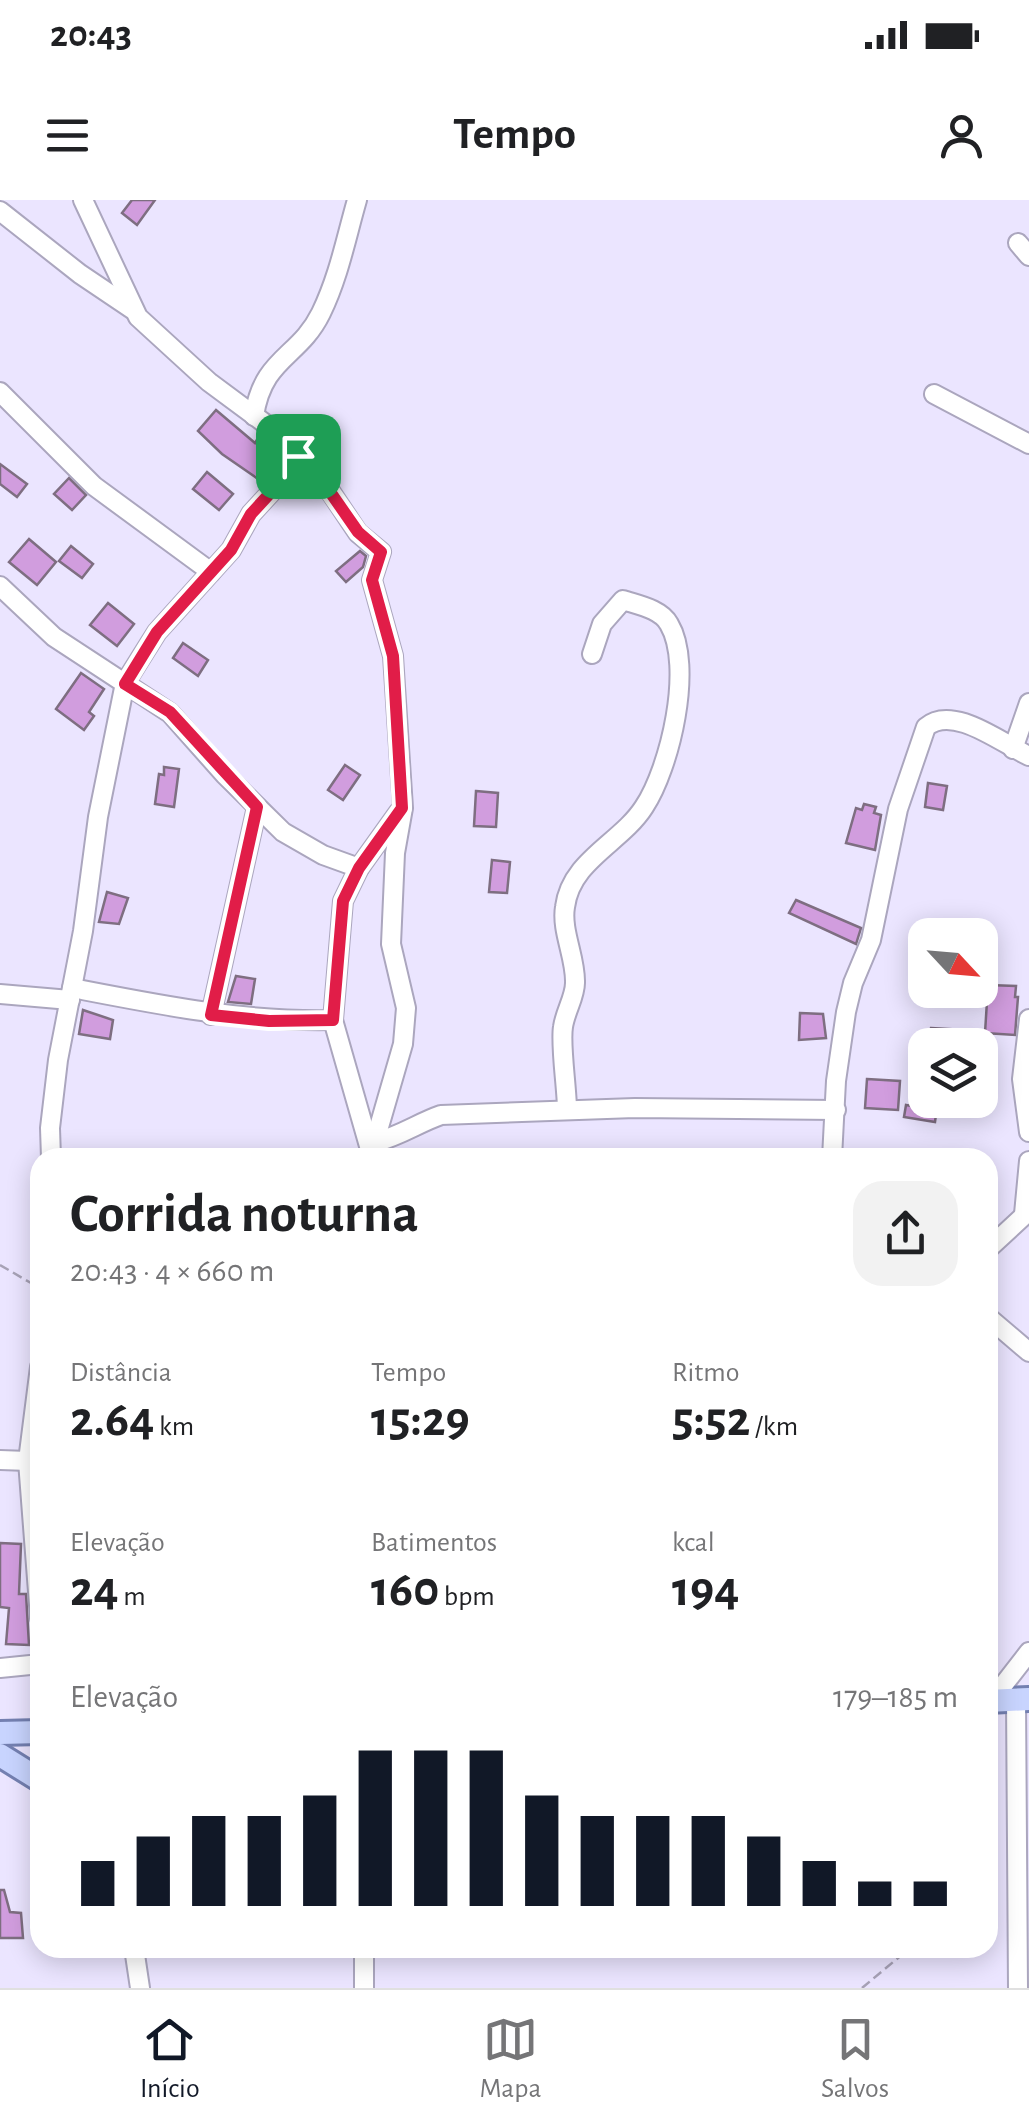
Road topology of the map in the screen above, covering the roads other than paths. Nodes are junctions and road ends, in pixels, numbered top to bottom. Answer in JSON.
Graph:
{"nodes":[{"id":1,"x":84,"y":200,"type":"edge"},
{"id":2,"x":357,"y":200,"type":"edge"},
{"id":3,"x":0,"y":211,"type":"edge"},
{"id":4,"x":134,"y":310,"type":"junction"},
{"id":5,"x":0,"y":392,"type":"edge"},
{"id":6,"x":934,"y":394,"type":"dead end"},
{"id":7,"x":254,"y":416,"type":"junction"},
{"id":8,"x":1029,"y":444,"type":"edge"},
{"id":9,"x":298,"y":456,"type":"junction"},
{"id":10,"x":211,"y":572,"type":"junction"},
{"id":11,"x":0,"y":586,"type":"edge"},
{"id":12,"x":592,"y":654,"type":"dead end"},
{"id":13,"x":125,"y":684,"type":"junction"},
{"id":14,"x":1029,"y":703,"type":"edge"},
{"id":15,"x":1021,"y":753,"type":"edge"},
{"id":16,"x":257,"y":807,"type":"junction"},
{"id":17,"x":402,"y":808,"type":"junction"},
{"id":18,"x":359,"y":868,"type":"junction"},
{"id":19,"x":0,"y":994,"type":"edge"},
{"id":20,"x":71,"y":994,"type":"junction"},
{"id":21,"x":211,"y":1015,"type":"junction"},
{"id":22,"x":1029,"y":1019,"type":"edge"},
{"id":23,"x":333,"y":1020,"type":"junction"},
{"id":24,"x":567,"y":1110,"type":"junction"},
{"id":25,"x":836,"y":1110,"type":"junction"},
{"id":26,"x":1029,"y":1132,"type":"edge"},
{"id":27,"x":50,"y":1148,"type":"edge"},
{"id":28,"x":371,"y":1148,"type":"edge"},
{"id":29,"x":373,"y":1148,"type":"edge"},
{"id":30,"x":378,"y":1148,"type":"edge"},
{"id":31,"x":833,"y":1148,"type":"edge"},
{"id":32,"x":1028,"y":1167,"type":"edge"},
{"id":33,"x":1026,"y":1213,"type":"edge"},
{"id":34,"x":998,"y":1240,"type":"edge"},
{"id":35,"x":998,"y":1326,"type":"edge"},
{"id":36,"x":1029,"y":1352,"type":"edge"},
{"id":37,"x":30,"y":1445,"type":"edge"},
{"id":38,"x":0,"y":1460,"type":"edge"},
{"id":39,"x":28,"y":1461,"type":"junction"},
{"id":40,"x":30,"y":1487,"type":"edge"},
{"id":41,"x":1029,"y":1652,"type":"edge"},
{"id":42,"x":30,"y":1665,"type":"edge"},
{"id":43,"x":0,"y":1668,"type":"edge"},
{"id":44,"x":998,"y":1690,"type":"edge"},
{"id":45,"x":1023,"y":1699,"type":"edge"},
{"id":46,"x":998,"y":1700,"type":"edge"},
{"id":47,"x":30,"y":1732,"type":"edge"},
{"id":48,"x":0,"y":1733,"type":"edge"},
{"id":49,"x":0,"y":1755,"type":"edge"},
{"id":50,"x":30,"y":1774,"type":"edge"},
{"id":51,"x":134,"y":1958,"type":"edge"},
{"id":52,"x":364,"y":1958,"type":"edge"},
{"id":53,"x":140,"y":1988,"type":"edge"},
{"id":54,"x":364,"y":1988,"type":"edge"},
{"id":55,"x":1018,"y":1988,"type":"edge"}],
"edges":[{"from":1,"to":4,"type":"street"},
{"from":2,"to":7,"type":"street"},
{"from":3,"to":4,"type":"street"},
{"from":4,"to":7,"type":"street"},
{"from":5,"to":10,"type":"street"},
{"from":6,"to":8,"type":"street"},
{"from":7,"to":9,"type":"street"},
{"from":9,"to":10,"type":"street"},
{"from":9,"to":17,"type":"street"},
{"from":10,"to":13,"type":"street"},
{"from":11,"to":13,"type":"street"},
{"from":12,"to":24,"type":"street"},
{"from":13,"to":16,"type":"street"},
{"from":13,"to":20,"type":"street"},
{"from":14,"to":15,"type":"street"},
{"from":15,"to":25,"type":"street"},
{"from":16,"to":18,"type":"street"},
{"from":16,"to":21,"type":"street"},
{"from":17,"to":18,"type":"street"},
{"from":17,"to":29,"type":"street"},
{"from":18,"to":23,"type":"street"},
{"from":19,"to":20,"type":"street"},
{"from":20,"to":21,"type":"street"},
{"from":20,"to":27,"type":"street"},
{"from":21,"to":23,"type":"street"},
{"from":22,"to":26,"type":"street"},
{"from":23,"to":28,"type":"street"},
{"from":24,"to":25,"type":"street"},
{"from":24,"to":30,"type":"street"},
{"from":25,"to":31,"type":"street"},
{"from":32,"to":33,"type":"street"},
{"from":33,"to":34,"type":"street"},
{"from":35,"to":36,"type":"street"},
{"from":37,"to":39,"type":"street"},
{"from":38,"to":39,"type":"street"},
{"from":39,"to":40,"type":"street"},
{"from":41,"to":44,"type":"street"},
{"from":42,"to":43,"type":"street"},
{"from":45,"to":46,"type":"main road"},
{"from":45,"to":55,"type":"street"},
{"from":47,"to":48,"type":"main road"},
{"from":49,"to":50,"type":"main road"},
{"from":51,"to":53,"type":"street"},
{"from":52,"to":54,"type":"street"}]}
